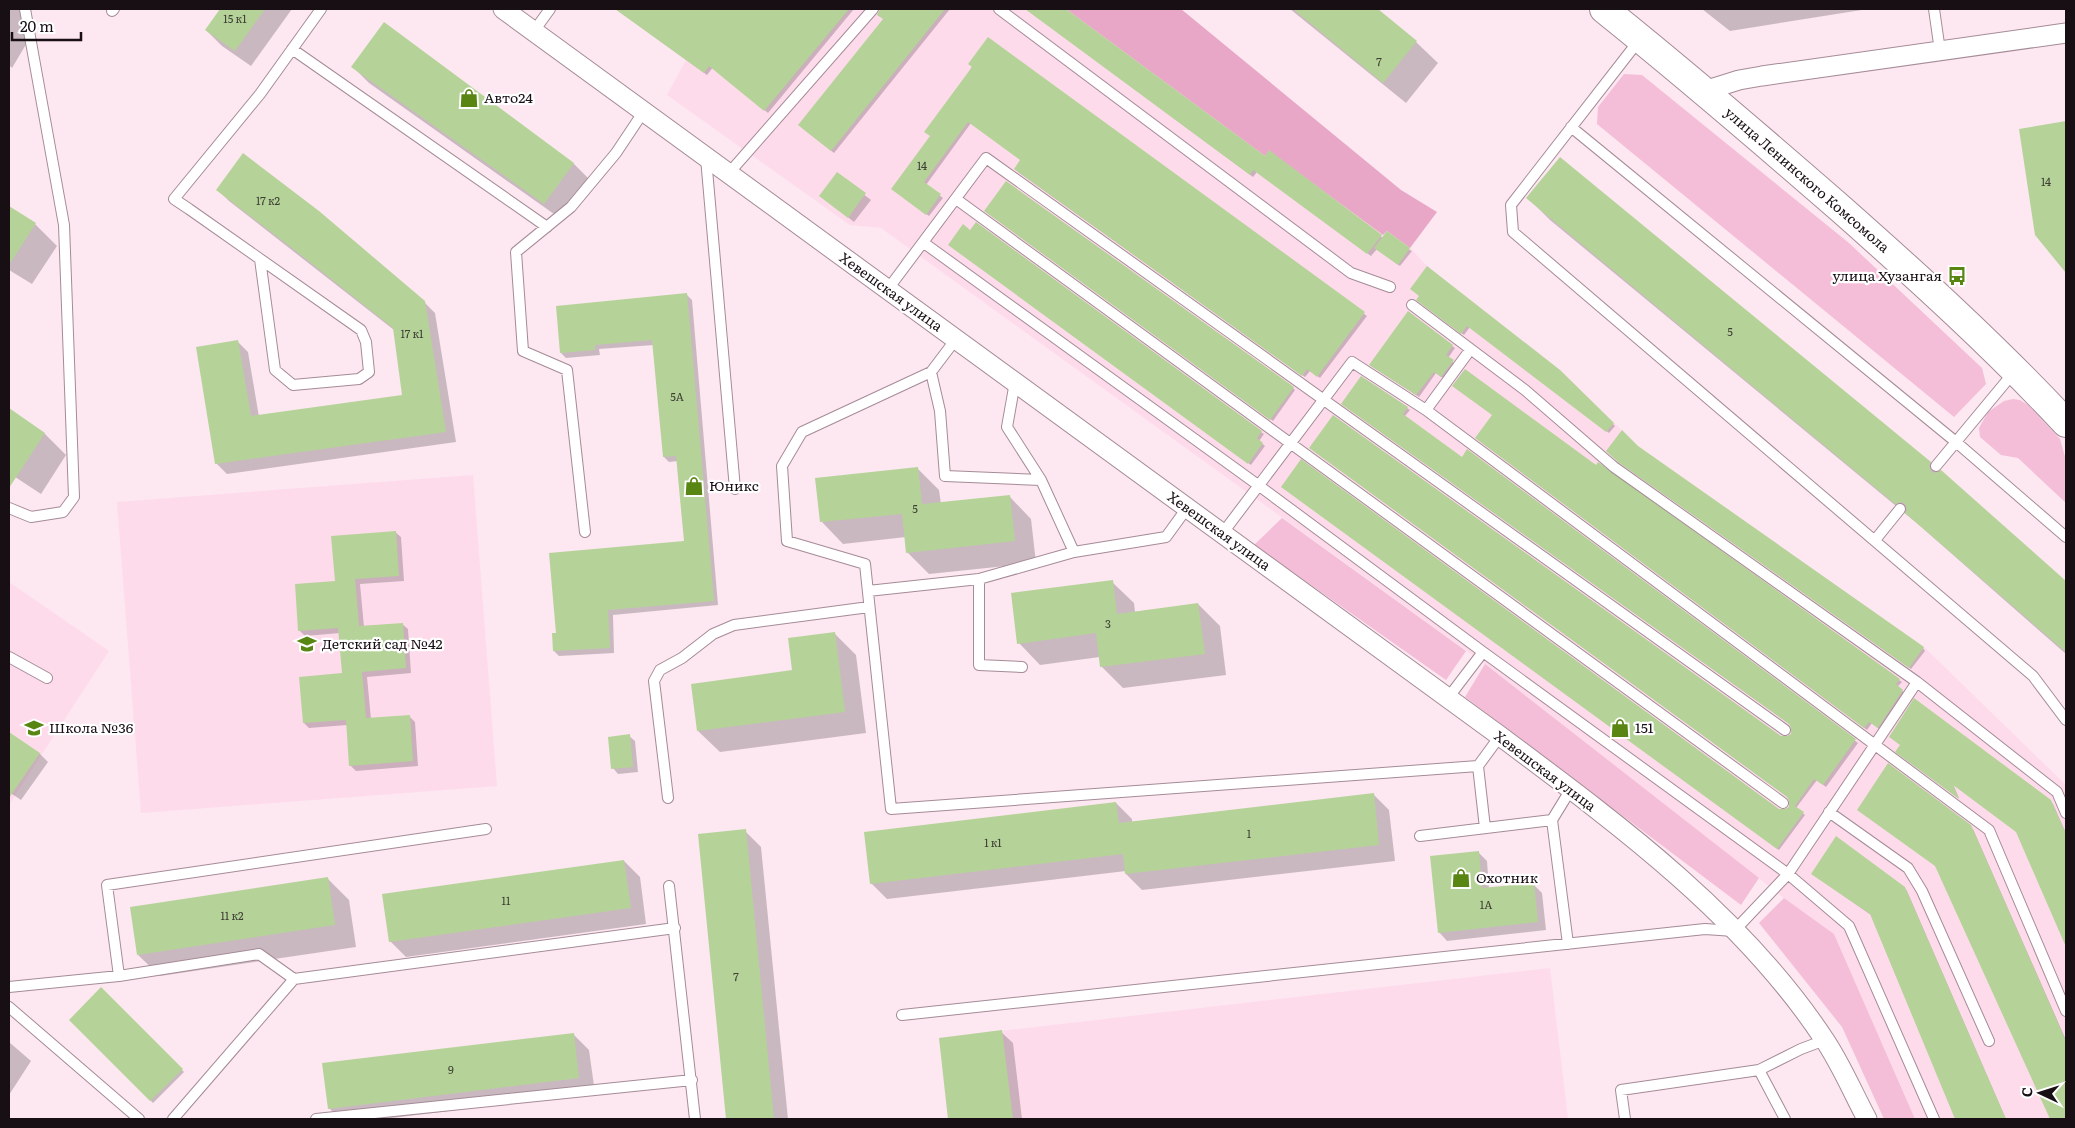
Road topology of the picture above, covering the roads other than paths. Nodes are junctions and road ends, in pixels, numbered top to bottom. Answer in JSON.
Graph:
{"nodes":[{"id":1,"x":25,"y":9,"type":"edge"},
{"id":2,"x":321,"y":9,"type":"edge"},
{"id":3,"x":504,"y":9,"type":"edge"},
{"id":4,"x":550,"y":9,"type":"edge"},
{"id":5,"x":872,"y":9,"type":"edge"},
{"id":6,"x":999,"y":9,"type":"edge"},
{"id":7,"x":1604,"y":9,"type":"edge"},
{"id":8,"x":1934,"y":9,"type":"edge"},
{"id":9,"x":534,"y":31,"type":"junction"},
{"id":10,"x":2066,"y":33,"type":"edge"},
{"id":11,"x":1640,"y":38,"type":"junction"},
{"id":12,"x":292,"y":49,"type":"junction"},
{"id":13,"x":1940,"y":51,"type":"junction"},
{"id":14,"x":1704,"y":91,"type":"junction"},
{"id":15,"x":644,"y":111,"type":"junction"},
{"id":16,"x":1572,"y":127,"type":"junction"},
{"id":17,"x":706,"y":157,"type":"junction"},
{"id":18,"x":728,"y":173,"type":"junction"},
{"id":19,"x":956,"y":199,"type":"junction"},
{"id":20,"x":547,"y":227,"type":"junction"},
{"id":21,"x":924,"y":243,"type":"junction"},
{"id":22,"x":260,"y":260,"type":"junction"},
{"id":23,"x":1390,"y":287,"type":"dead end"},
{"id":24,"x":888,"y":289,"type":"junction"},
{"id":25,"x":1412,"y":305,"type":"dead end"},
{"id":26,"x":956,"y":339,"type":"junction"},
{"id":27,"x":1470,"y":350,"type":"junction"},
{"id":28,"x":2016,"y":369,"type":"junction"},
{"id":29,"x":931,"y":372,"type":"junction"},
{"id":30,"x":1014,"y":382,"type":"junction"},
{"id":31,"x":1323,"y":400,"type":"junction"},
{"id":32,"x":1426,"y":410,"type":"junction"},
{"id":33,"x":2066,"y":423,"type":"edge"},
{"id":34,"x":1956,"y":442,"type":"junction"},
{"id":35,"x":1290,"y":444,"type":"junction"},
{"id":36,"x":1936,"y":466,"type":"dead end"},
{"id":37,"x":1041,"y":480,"type":"junction"},
{"id":38,"x":1258,"y":485,"type":"junction"},
{"id":39,"x":735,"y":489,"type":"dead end"},
{"id":40,"x":9,"y":508,"type":"edge"},
{"id":41,"x":1187,"y":508,"type":"junction"},
{"id":42,"x":1900,"y":509,"type":"dead end"},
{"id":43,"x":584,"y":532,"type":"dead end"},
{"id":44,"x":1222,"y":534,"type":"junction"},
{"id":45,"x":2066,"y":536,"type":"edge"},
{"id":46,"x":1875,"y":540,"type":"junction"},
{"id":47,"x":1074,"y":552,"type":"junction"},
{"id":48,"x":979,"y":579,"type":"junction"},
{"id":49,"x":868,"y":592,"type":"junction"},
{"id":50,"x":869,"y":607,"type":"junction"},
{"id":51,"x":1483,"y":652,"type":"junction"},
{"id":52,"x":9,"y":658,"type":"edge"},
{"id":53,"x":1022,"y":666,"type":"dead end"},
{"id":54,"x":47,"y":678,"type":"dead end"},
{"id":55,"x":1918,"y":682,"type":"junction"},
{"id":56,"x":1448,"y":698,"type":"junction"},
{"id":57,"x":2066,"y":720,"type":"edge"},
{"id":58,"x":1785,"y":730,"type":"dead end"},
{"id":59,"x":1500,"y":736,"type":"junction"},
{"id":60,"x":1875,"y":744,"type":"junction"},
{"id":61,"x":1478,"y":766,"type":"junction"},
{"id":62,"x":1571,"y":789,"type":"junction"},
{"id":63,"x":668,"y":798,"type":"dead end"},
{"id":64,"x":1783,"y":803,"type":"dead end"},
{"id":65,"x":1829,"y":812,"type":"junction"},
{"id":66,"x":2066,"y":813,"type":"edge"},
{"id":67,"x":1552,"y":820,"type":"junction"},
{"id":68,"x":1485,"y":828,"type":"junction"},
{"id":69,"x":486,"y":829,"type":"dead end"},
{"id":70,"x":1420,"y":836,"type":"dead end"},
{"id":71,"x":1788,"y":874,"type":"junction"},
{"id":72,"x":669,"y":886,"type":"dead end"},
{"id":73,"x":675,"y":928,"type":"junction"},
{"id":74,"x":1734,"y":931,"type":"junction"},
{"id":75,"x":1568,"y":944,"type":"junction"},
{"id":76,"x":119,"y":976,"type":"junction"},
{"id":77,"x":294,"y":979,"type":"junction"},
{"id":78,"x":9,"y":987,"type":"edge"},
{"id":79,"x":9,"y":1007,"type":"edge"},
{"id":80,"x":2066,"y":1011,"type":"edge"},
{"id":81,"x":902,"y":1015,"type":"dead end"},
{"id":82,"x":1825,"y":1040,"type":"junction"},
{"id":83,"x":1989,"y":1042,"type":"dead end"},
{"id":84,"x":1759,"y":1070,"type":"junction"},
{"id":85,"x":692,"y":1080,"type":"junction"},
{"id":86,"x":139,"y":1119,"type":"edge"},
{"id":87,"x":173,"y":1119,"type":"edge"},
{"id":88,"x":316,"y":1119,"type":"edge"},
{"id":89,"x":696,"y":1119,"type":"edge"},
{"id":90,"x":1625,"y":1119,"type":"edge"},
{"id":91,"x":1785,"y":1119,"type":"edge"},
{"id":92,"x":1868,"y":1119,"type":"edge"},
{"id":93,"x":1934,"y":1119,"type":"edge"}],
"edges":[{"from":1,"to":40,"type":"lane"},
{"from":2,"to":12,"type":"lane"},
{"from":3,"to":9,"type":"street","name":"Хевешская улица"},
{"from":4,"to":9,"type":"lane"},
{"from":5,"to":18,"type":"lane"},
{"from":6,"to":23,"type":"lane"},
{"from":7,"to":11,"type":"main road","name":"улица Ленинского Комсомола"},
{"from":8,"to":13,"type":"lane"},
{"from":9,"to":15,"type":"street","name":"Хевешская улица"},
{"from":10,"to":13,"type":"street"},
{"from":11,"to":14,"type":"main road","name":"улица Ленинского Комсомола"},
{"from":11,"to":16,"type":"lane"},
{"from":12,"to":20,"type":"lane"},
{"from":12,"to":22,"type":"lane"},
{"from":13,"to":14,"type":"street"},
{"from":14,"to":28,"type":"main road","name":"улица Ленинского Комсомола"},
{"from":15,"to":17,"type":"street","name":"Хевешская улица"},
{"from":15,"to":20,"type":"lane"},
{"from":16,"to":34,"type":"lane"},
{"from":16,"to":46,"type":"lane"},
{"from":17,"to":18,"type":"street","name":"Хевешская улица"},
{"from":17,"to":39,"type":"lane"},
{"from":18,"to":24,"type":"street","name":"Хевешская улица"},
{"from":19,"to":21,"type":"lane"},
{"from":19,"to":31,"type":"lane"},
{"from":19,"to":35,"type":"lane"},
{"from":20,"to":43,"type":"lane"},
{"from":21,"to":24,"type":"lane"},
{"from":21,"to":38,"type":"lane"},
{"from":22,"to":22,"type":"lane"},
{"from":24,"to":26,"type":"street","name":"Хевешская улица"},
{"from":25,"to":27,"type":"lane"},
{"from":26,"to":29,"type":"lane"},
{"from":26,"to":30,"type":"street","name":"Хевешская улица"},
{"from":27,"to":32,"type":"lane"},
{"from":27,"to":55,"type":"lane"},
{"from":28,"to":33,"type":"main road","name":"улица Ленинского Комсомола"},
{"from":28,"to":34,"type":"lane"},
{"from":29,"to":37,"type":"lane"},
{"from":29,"to":49,"type":"lane"},
{"from":30,"to":37,"type":"lane"},
{"from":30,"to":41,"type":"street","name":"Хевешская улица"},
{"from":31,"to":32,"type":"lane"},
{"from":31,"to":35,"type":"lane"},
{"from":31,"to":58,"type":"lane"},
{"from":32,"to":60,"type":"lane"},
{"from":34,"to":36,"type":"lane"},
{"from":34,"to":45,"type":"lane"},
{"from":35,"to":38,"type":"lane"},
{"from":35,"to":64,"type":"lane"},
{"from":37,"to":47,"type":"lane"},
{"from":38,"to":44,"type":"lane"},
{"from":38,"to":51,"type":"lane"},
{"from":41,"to":44,"type":"street","name":"Хевешская улица"},
{"from":41,"to":47,"type":"lane"},
{"from":42,"to":46,"type":"lane"},
{"from":44,"to":56,"type":"street","name":"Хевешская улица"},
{"from":46,"to":57,"type":"lane"},
{"from":47,"to":48,"type":"lane"},
{"from":48,"to":49,"type":"lane"},
{"from":48,"to":53,"type":"lane"},
{"from":49,"to":50,"type":"lane"},
{"from":50,"to":61,"type":"lane"},
{"from":50,"to":63,"type":"lane"},
{"from":51,"to":56,"type":"lane"},
{"from":51,"to":71,"type":"lane"},
{"from":52,"to":54,"type":"lane"},
{"from":55,"to":60,"type":"lane"},
{"from":55,"to":66,"type":"lane"},
{"from":56,"to":59,"type":"street","name":"Хевешская улица"},
{"from":59,"to":61,"type":"lane"},
{"from":59,"to":62,"type":"street","name":"Хевешская улица"},
{"from":60,"to":65,"type":"lane"},
{"from":60,"to":80,"type":"lane"},
{"from":61,"to":68,"type":"lane"},
{"from":62,"to":67,"type":"lane"},
{"from":62,"to":74,"type":"street","name":"Хевешская улица"},
{"from":65,"to":71,"type":"lane"},
{"from":65,"to":83,"type":"lane"},
{"from":67,"to":68,"type":"lane"},
{"from":67,"to":75,"type":"lane"},
{"from":68,"to":70,"type":"lane"},
{"from":69,"to":76,"type":"lane"},
{"from":71,"to":74,"type":"lane"},
{"from":71,"to":93,"type":"lane"},
{"from":72,"to":73,"type":"lane"},
{"from":73,"to":77,"type":"lane"},
{"from":73,"to":85,"type":"lane"},
{"from":74,"to":75,"type":"lane"},
{"from":74,"to":82,"type":"street","name":"Хевешская улица"},
{"from":75,"to":81,"type":"lane"},
{"from":76,"to":77,"type":"lane"},
{"from":76,"to":78,"type":"lane"},
{"from":77,"to":87,"type":"lane"},
{"from":79,"to":86,"type":"lane"},
{"from":82,"to":84,"type":"lane"},
{"from":82,"to":92,"type":"street","name":"Хевешская улица"},
{"from":84,"to":90,"type":"lane"},
{"from":84,"to":91,"type":"lane"},
{"from":85,"to":88,"type":"lane"},
{"from":85,"to":89,"type":"lane"}]}
